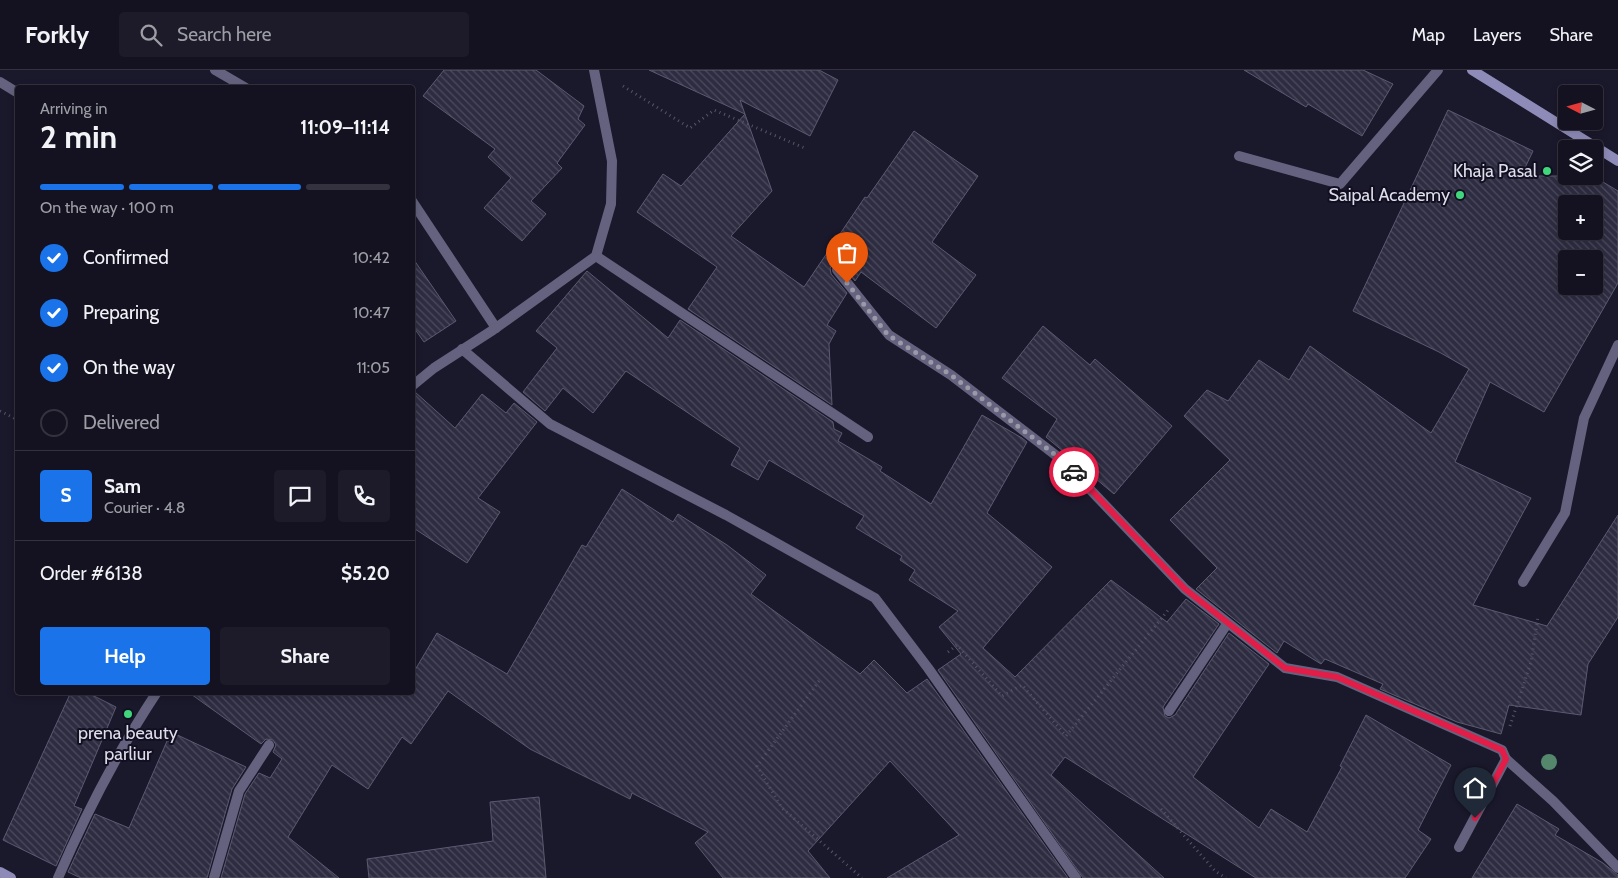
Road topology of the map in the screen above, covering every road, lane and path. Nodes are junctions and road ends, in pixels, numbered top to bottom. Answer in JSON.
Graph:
{"nodes":[{"id":1,"x":215,"y":70,"type":"edge"},
{"id":2,"x":594,"y":70,"type":"edge"},
{"id":3,"x":1438,"y":70,"type":"edge"},
{"id":4,"x":1472,"y":70,"type":"edge"},
{"id":5,"x":0,"y":82,"type":"edge"},
{"id":6,"x":617,"y":82,"type":"dead end"},
{"id":7,"x":241,"y":85,"type":"edge"},
{"id":8,"x":15,"y":91,"type":"edge"},
{"id":9,"x":807,"y":149,"type":"dead end"},
{"id":10,"x":1239,"y":156,"type":"dead end"},
{"id":11,"x":1618,"y":160,"type":"edge"},
{"id":12,"x":415,"y":206,"type":"edge"},
{"id":13,"x":596,"y":256,"type":"junction"},
{"id":14,"x":837,"y":270,"type":"dead end"},
{"id":15,"x":494,"y":329,"type":"junction"},
{"id":16,"x":1618,"y":345,"type":"edge"},
{"id":17,"x":462,"y":350,"type":"junction"},
{"id":18,"x":415,"y":384,"type":"edge"},
{"id":19,"x":0,"y":411,"type":"edge"},
{"id":20,"x":15,"y":418,"type":"edge"},
{"id":21,"x":868,"y":437,"type":"dead end"},
{"id":22,"x":1523,"y":582,"type":"dead end"},
{"id":23,"x":1185,"y":589,"type":"junction"},
{"id":24,"x":1538,"y":616,"type":"dead end"},
{"id":25,"x":1227,"y":624,"type":"junction"},
{"id":26,"x":957,"y":645,"type":"dead end"},
{"id":27,"x":819,"y":681,"type":"dead end"},
{"id":28,"x":155,"y":695,"type":"edge"},
{"id":29,"x":1169,"y":711,"type":"dead end"},
{"id":30,"x":269,"y":745,"type":"dead end"},
{"id":31,"x":1504,"y":755,"type":"junction"},
{"id":32,"x":1161,"y":809,"type":"dead end"},
{"id":33,"x":1459,"y":847,"type":"dead end"},
{"id":34,"x":1618,"y":868,"type":"edge"},
{"id":35,"x":0,"y":872,"type":"edge"},
{"id":36,"x":11,"y":878,"type":"edge"},
{"id":37,"x":58,"y":878,"type":"edge"},
{"id":38,"x":214,"y":878,"type":"edge"},
{"id":39,"x":862,"y":878,"type":"edge"},
{"id":40,"x":1076,"y":878,"type":"edge"},
{"id":41,"x":1226,"y":878,"type":"edge"}],
"edges":[{"from":1,"to":7,"type":"street"},
{"from":2,"to":13,"type":"street"},
{"from":3,"to":10,"type":"street"},
{"from":4,"to":11,"type":"main road"},
{"from":5,"to":8,"type":"street"},
{"from":6,"to":9,"type":"path"},
{"from":12,"to":15,"type":"street"},
{"from":13,"to":15,"type":"street"},
{"from":13,"to":21,"type":"street"},
{"from":14,"to":23,"type":"street"},
{"from":15,"to":17,"type":"street"},
{"from":16,"to":22,"type":"street"},
{"from":17,"to":18,"type":"street"},
{"from":17,"to":40,"type":"street"},
{"from":19,"to":20,"type":"path"},
{"from":23,"to":25,"type":"street"},
{"from":23,"to":26,"type":"path"},
{"from":24,"to":31,"type":"path"},
{"from":25,"to":29,"type":"street"},
{"from":25,"to":31,"type":"street"},
{"from":27,"to":39,"type":"path"},
{"from":28,"to":37,"type":"street"},
{"from":30,"to":38,"type":"street"},
{"from":31,"to":33,"type":"street"},
{"from":31,"to":34,"type":"street"},
{"from":32,"to":41,"type":"path"},
{"from":35,"to":36,"type":"main road"}]}
